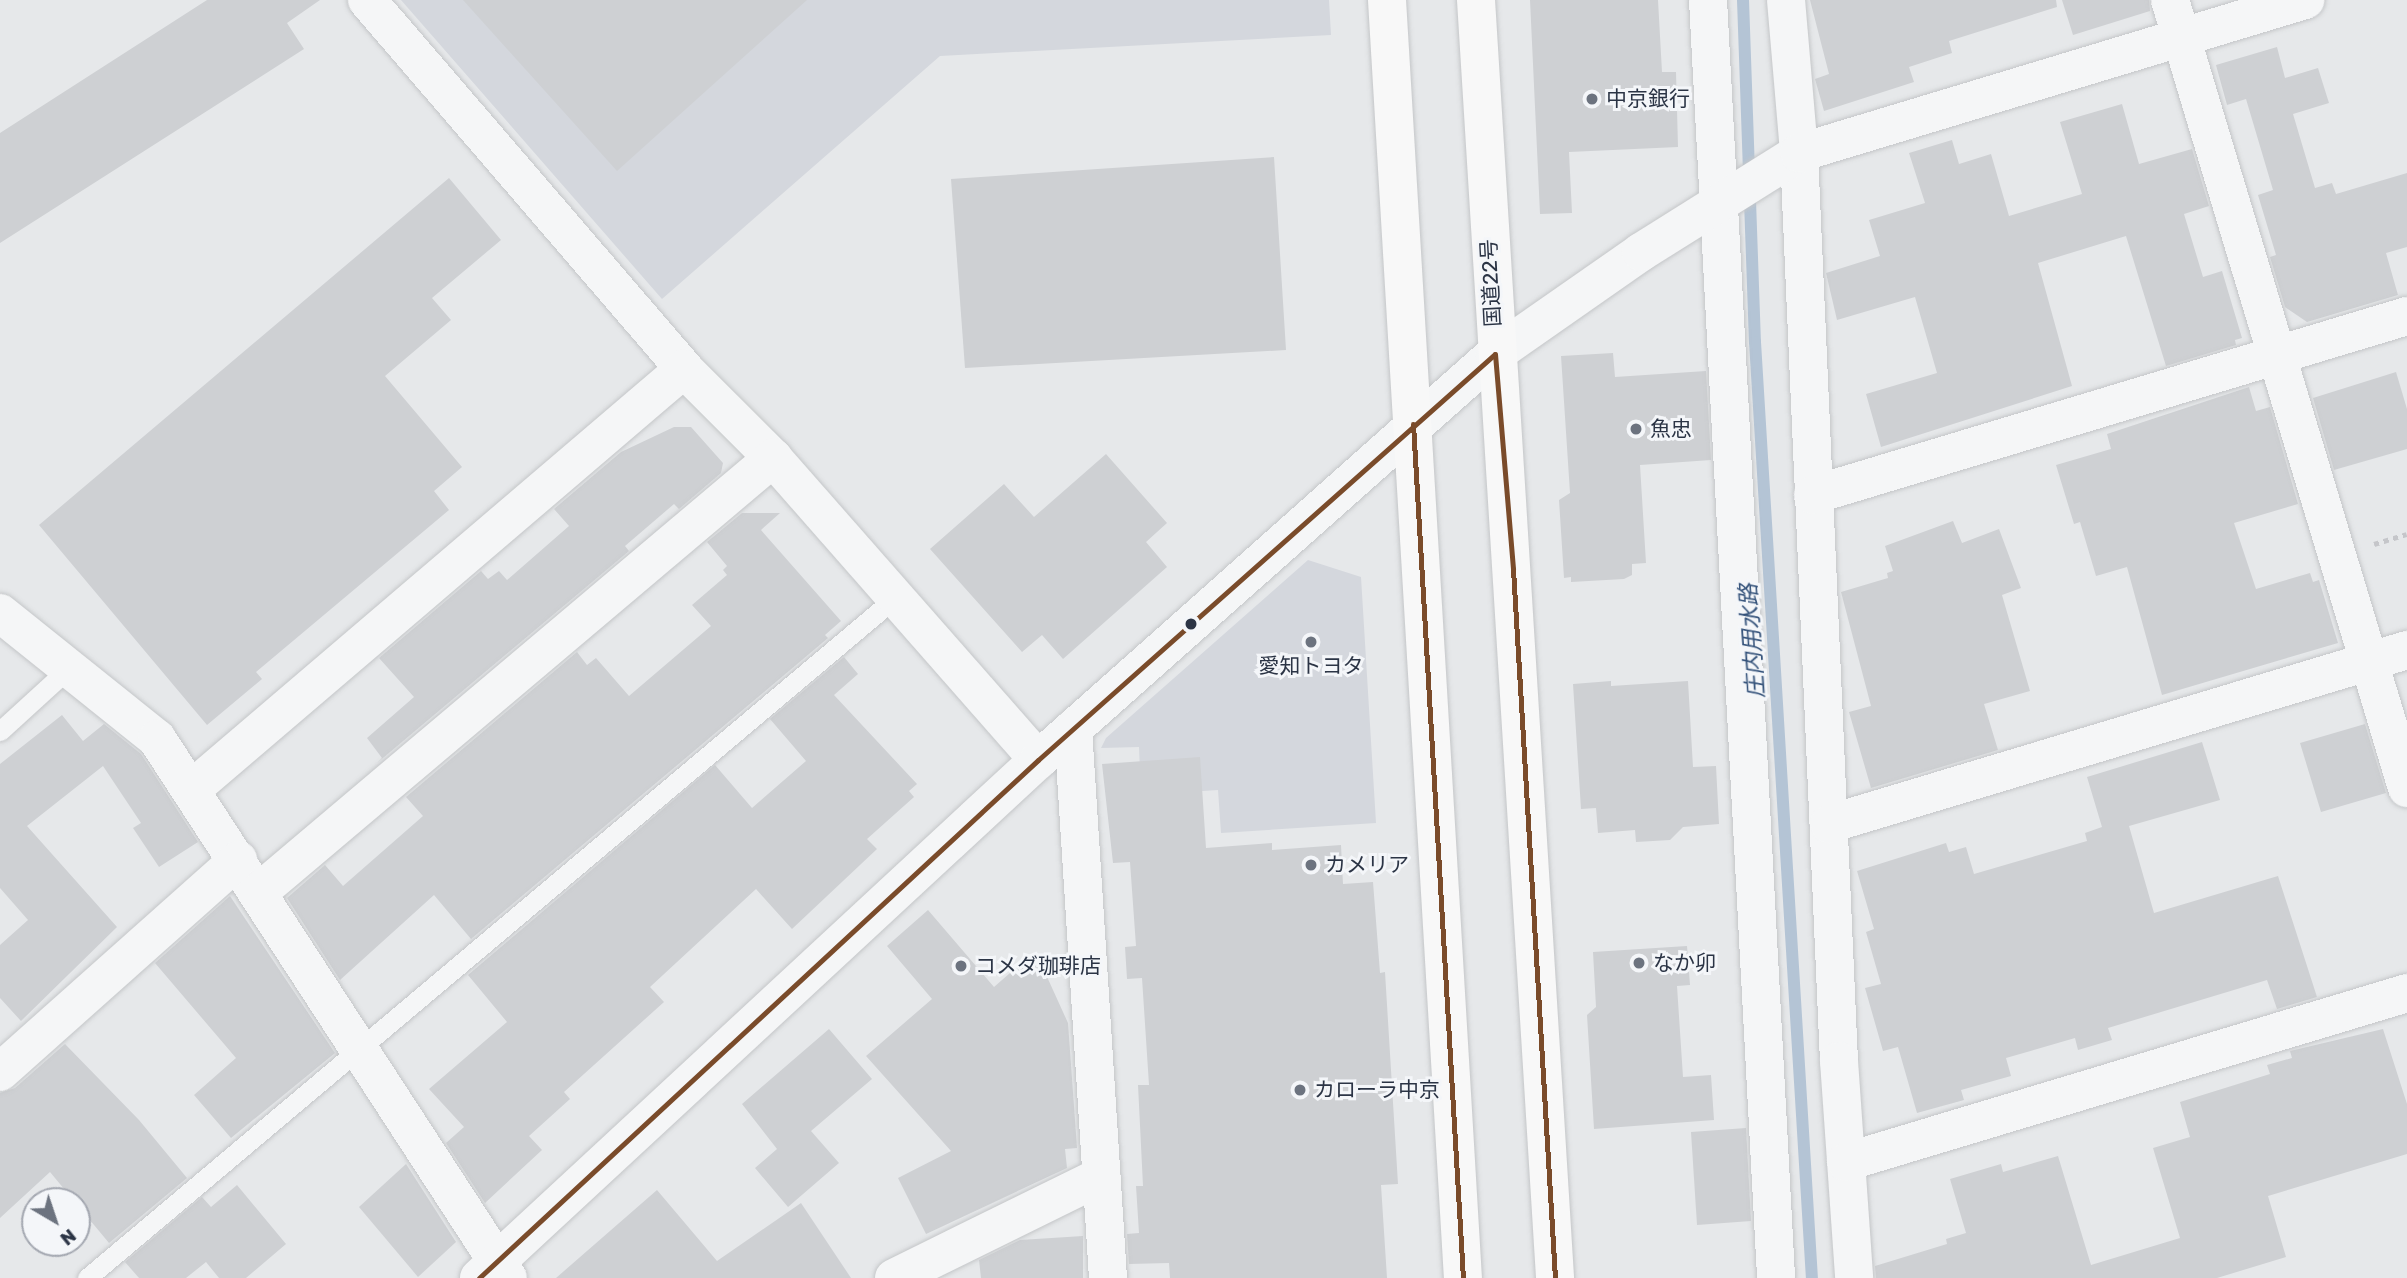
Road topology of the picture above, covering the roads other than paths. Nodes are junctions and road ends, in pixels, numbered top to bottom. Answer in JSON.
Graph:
{"nodes":[{"id":1,"x":367,"y":0,"type":"edge"},
{"id":2,"x":1387,"y":0,"type":"edge"},
{"id":3,"x":1476,"y":0,"type":"edge"},
{"id":4,"x":1709,"y":0,"type":"edge"},
{"id":5,"x":1786,"y":0,"type":"edge"},
{"id":6,"x":2170,"y":0,"type":"edge"},
{"id":7,"x":2305,"y":0,"type":"edge"},
{"id":8,"x":2181,"y":38,"type":"junction"},
{"id":9,"x":1794,"y":156,"type":"junction"},
{"id":10,"x":1724,"y":199,"type":"junction"},
{"id":11,"x":2407,"y":316,"type":"edge"},
{"id":12,"x":1495,"y":354,"type":"junction"},
{"id":13,"x":2277,"y":355,"type":"junction"},
{"id":14,"x":684,"y":369,"type":"junction"},
{"id":15,"x":1413,"y":424,"type":"junction"},
{"id":16,"x":773,"y":458,"type":"junction"},
{"id":17,"x":1813,"y":495,"type":"junction"},
{"id":18,"x":896,"y":597,"type":"junction"},
{"id":19,"x":0,"y":613,"type":"edge"},
{"id":20,"x":2407,"y":650,"type":"edge"},
{"id":21,"x":2369,"y":662,"type":"junction"},
{"id":22,"x":69,"y":668,"type":"junction"},
{"id":23,"x":1073,"y":729,"type":"junction"},
{"id":24,"x":0,"y":731,"type":"edge"},
{"id":25,"x":1038,"y":760,"type":"junction"},
{"id":26,"x":2407,"y":788,"type":"edge"},
{"id":27,"x":192,"y":789,"type":"junction"},
{"id":28,"x":1829,"y":824,"type":"junction"},
{"id":29,"x":238,"y":860,"type":"junction"},
{"id":30,"x":259,"y":892,"type":"junction"},
{"id":31,"x":2407,"y":993,"type":"edge"},
{"id":32,"x":362,"y":1051,"type":"junction"},
{"id":33,"x":0,"y":1072,"type":"edge"},
{"id":34,"x":1846,"y":1162,"type":"junction"},
{"id":35,"x":1101,"y":1176,"type":"junction"},
{"id":36,"x":495,"y":1272,"type":"edge"},
{"id":37,"x":87,"y":1278,"type":"edge"},
{"id":38,"x":894,"y":1278,"type":"edge"},
{"id":39,"x":1108,"y":1278,"type":"edge"},
{"id":40,"x":1463,"y":1278,"type":"edge"},
{"id":41,"x":1555,"y":1278,"type":"edge"},
{"id":42,"x":1776,"y":1278,"type":"edge"},
{"id":43,"x":1854,"y":1278,"type":"edge"}],
"edges":[{"from":1,"to":14,"type":"street"},
{"from":2,"to":15,"type":"highway"},
{"from":3,"to":12,"type":"highway","name":"国道22号"},
{"from":4,"to":10,"type":"street"},
{"from":5,"to":9,"type":"street"},
{"from":6,"to":8,"type":"street"},
{"from":7,"to":8,"type":"street"},
{"from":8,"to":9,"type":"street"},
{"from":8,"to":13,"type":"street"},
{"from":9,"to":10,"type":"street"},
{"from":9,"to":17,"type":"street"},
{"from":10,"to":12,"type":"street"},
{"from":10,"to":42,"type":"street"},
{"from":11,"to":13,"type":"street"},
{"from":12,"to":15,"type":"street"},
{"from":12,"to":41,"type":"highway","name":"国道22号"},
{"from":13,"to":17,"type":"street"},
{"from":13,"to":21,"type":"street"},
{"from":14,"to":16,"type":"street"},
{"from":14,"to":27,"type":"street"},
{"from":15,"to":23,"type":"street"},
{"from":15,"to":40,"type":"highway"},
{"from":16,"to":18,"type":"street"},
{"from":16,"to":30,"type":"street"},
{"from":17,"to":28,"type":"street"},
{"from":18,"to":25,"type":"street"},
{"from":18,"to":32,"type":"lane"},
{"from":19,"to":22,"type":"street"},
{"from":20,"to":21,"type":"street"},
{"from":21,"to":26,"type":"street"},
{"from":21,"to":28,"type":"street"},
{"from":22,"to":24,"type":"lane"},
{"from":22,"to":27,"type":"street"},
{"from":23,"to":25,"type":"street"},
{"from":23,"to":35,"type":"street"},
{"from":25,"to":36,"type":"street"},
{"from":27,"to":29,"type":"street"},
{"from":28,"to":34,"type":"street"},
{"from":29,"to":30,"type":"street"},
{"from":29,"to":33,"type":"street"},
{"from":30,"to":32,"type":"street"},
{"from":31,"to":34,"type":"street"},
{"from":32,"to":36,"type":"street"},
{"from":32,"to":37,"type":"lane"},
{"from":34,"to":43,"type":"street"},
{"from":35,"to":38,"type":"street"},
{"from":35,"to":39,"type":"street"}]}
